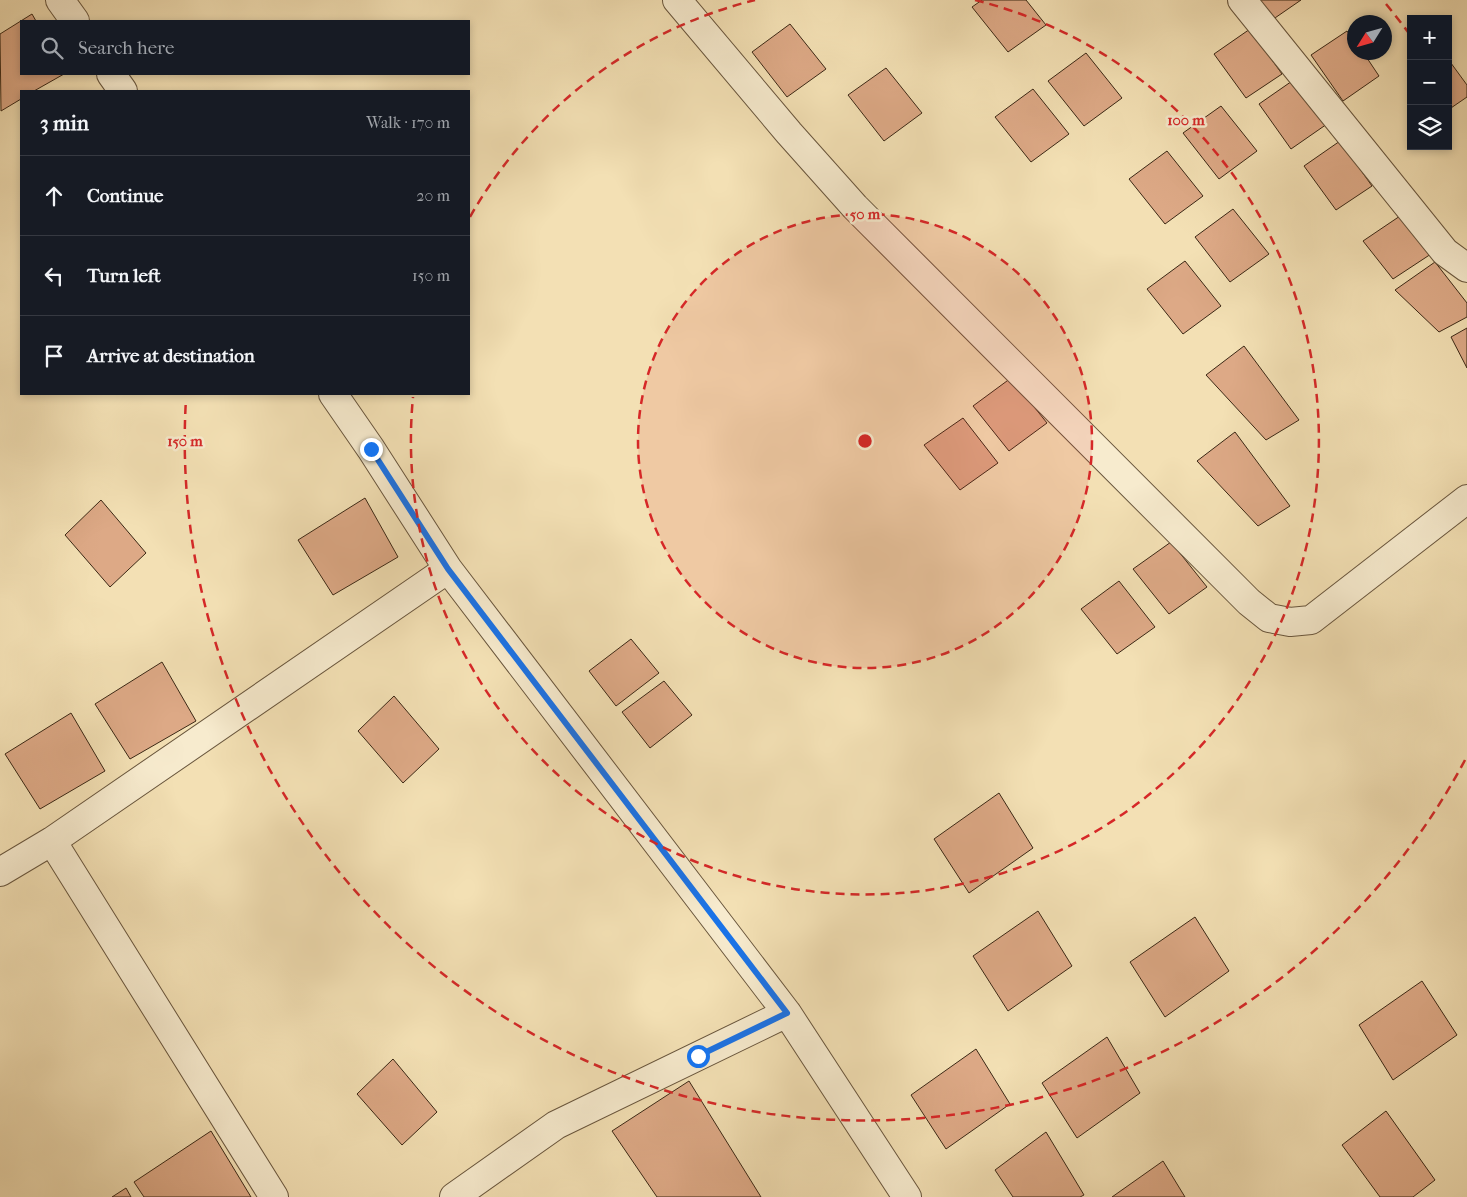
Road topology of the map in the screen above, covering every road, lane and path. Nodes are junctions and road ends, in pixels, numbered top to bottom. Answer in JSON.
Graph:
{"nodes":[{"id":1,"x":60,"y":0,"type":"edge"},
{"id":2,"x":677,"y":0,"type":"edge"},
{"id":3,"x":1242,"y":0,"type":"edge"},
{"id":4,"x":74,"y":20,"type":"edge"},
{"id":5,"x":112,"y":75,"type":"edge"},
{"id":6,"x":122,"y":90,"type":"edge"},
{"id":7,"x":1467,"y":268,"type":"edge"},
{"id":8,"x":334,"y":395,"type":"edge"},
{"id":9,"x":1467,"y":499,"type":"edge"},
{"id":10,"x":448,"y":569,"type":"junction"},
{"id":11,"x":52,"y":841,"type":"junction"},
{"id":12,"x":0,"y":872,"type":"edge"},
{"id":13,"x":787,"y":1013,"type":"junction"},
{"id":14,"x":274,"y":1197,"type":"edge"},
{"id":15,"x":454,"y":1197,"type":"edge"},
{"id":16,"x":907,"y":1197,"type":"edge"}],
"edges":[{"from":1,"to":4,"type":"street"},
{"from":2,"to":9,"type":"street"},
{"from":3,"to":7,"type":"street"},
{"from":5,"to":6,"type":"street"},
{"from":8,"to":10,"type":"street"},
{"from":10,"to":11,"type":"street"},
{"from":10,"to":13,"type":"street"},
{"from":11,"to":12,"type":"street"},
{"from":11,"to":14,"type":"street"},
{"from":13,"to":15,"type":"street"},
{"from":13,"to":16,"type":"street"}]}
